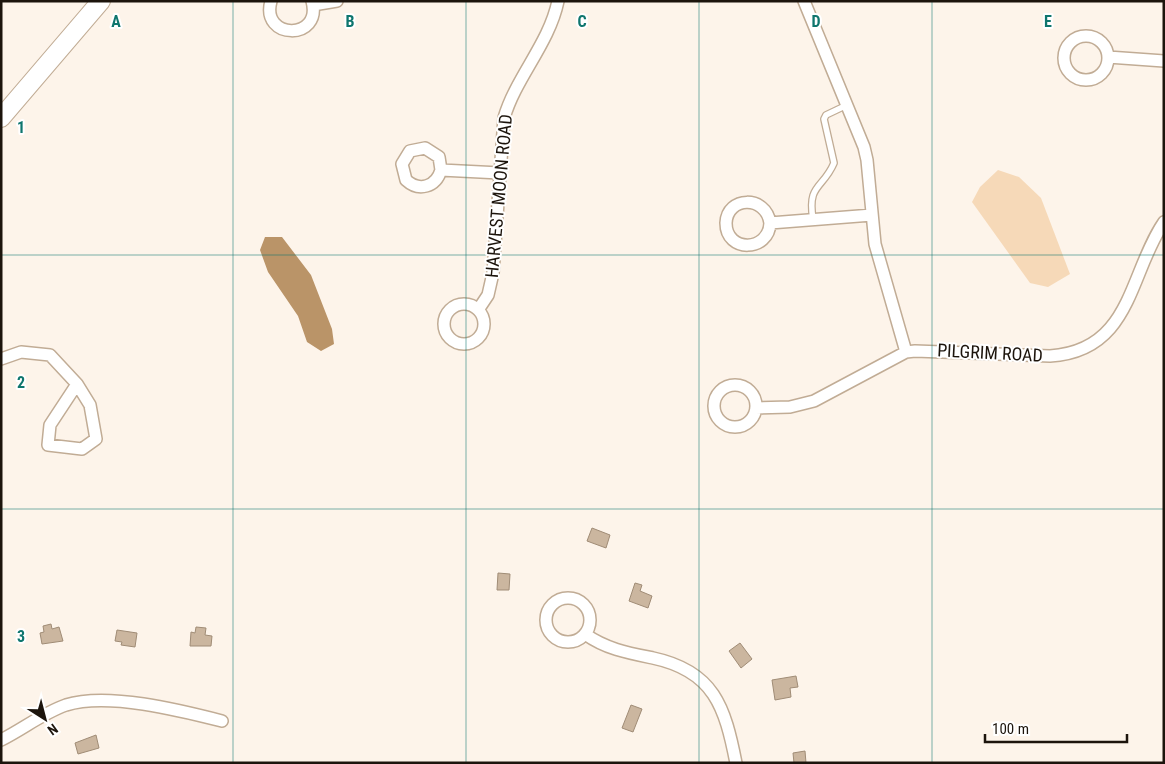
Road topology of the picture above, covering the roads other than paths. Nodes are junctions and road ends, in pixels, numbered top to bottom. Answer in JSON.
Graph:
{"nodes":[{"id":1,"x":101,"y":1,"type":"edge"},
{"id":2,"x":272,"y":1,"type":"edge"},
{"id":3,"x":337,"y":1,"type":"edge"},
{"id":4,"x":558,"y":1,"type":"edge"},
{"id":5,"x":804,"y":1,"type":"edge"},
{"id":6,"x":312,"y":3,"type":"edge"},
{"id":7,"x":1108,"y":57,"type":"dead end"},
{"id":8,"x":1164,"y":61,"type":"edge"},
{"id":9,"x":848,"y":105,"type":"junction"},
{"id":10,"x":1,"y":118,"type":"edge"},
{"id":11,"x":441,"y":170,"type":"dead end"},
{"id":12,"x":500,"y":173,"type":"junction"},
{"id":13,"x":872,"y":215,"type":"junction"},
{"id":14,"x":813,"y":219,"type":"junction"},
{"id":15,"x":1164,"y":222,"type":"edge"},
{"id":16,"x":770,"y":223,"type":"dead end"},
{"id":17,"x":478,"y":310,"type":"dead end"},
{"id":18,"x":906,"y":352,"type":"junction"},
{"id":19,"x":1,"y":359,"type":"edge"},
{"id":20,"x":77,"y":384,"type":"junction"},
{"id":21,"x":756,"y":408,"type":"dead end"},
{"id":22,"x":584,"y":634,"type":"dead end"},
{"id":23,"x":222,"y":721,"type":"dead end"},
{"id":24,"x":1,"y":740,"type":"edge"},
{"id":25,"x":736,"y":763,"type":"edge"}],
"edges":[{"from":1,"to":10,"type":"main road"},
{"from":2,"to":6,"type":"street"},
{"from":3,"to":6,"type":"street"},
{"from":4,"to":12,"type":"street","name":"HARVEST MOON ROAD"},
{"from":5,"to":9,"type":"street"},
{"from":7,"to":8,"type":"street"},
{"from":9,"to":13,"type":"street"},
{"from":9,"to":14,"type":"lane"},
{"from":11,"to":12,"type":"street"},
{"from":12,"to":17,"type":"street","name":"HARVEST MOON ROAD"},
{"from":13,"to":14,"type":"street"},
{"from":13,"to":18,"type":"street"},
{"from":14,"to":16,"type":"street"},
{"from":15,"to":18,"type":"street","name":"PILGRIM ROAD"},
{"from":18,"to":21,"type":"street","name":"PILGRIM ROAD"},
{"from":19,"to":20,"type":"street"},
{"from":20,"to":20,"type":"street"},
{"from":22,"to":25,"type":"street"},
{"from":23,"to":24,"type":"street"}]}
